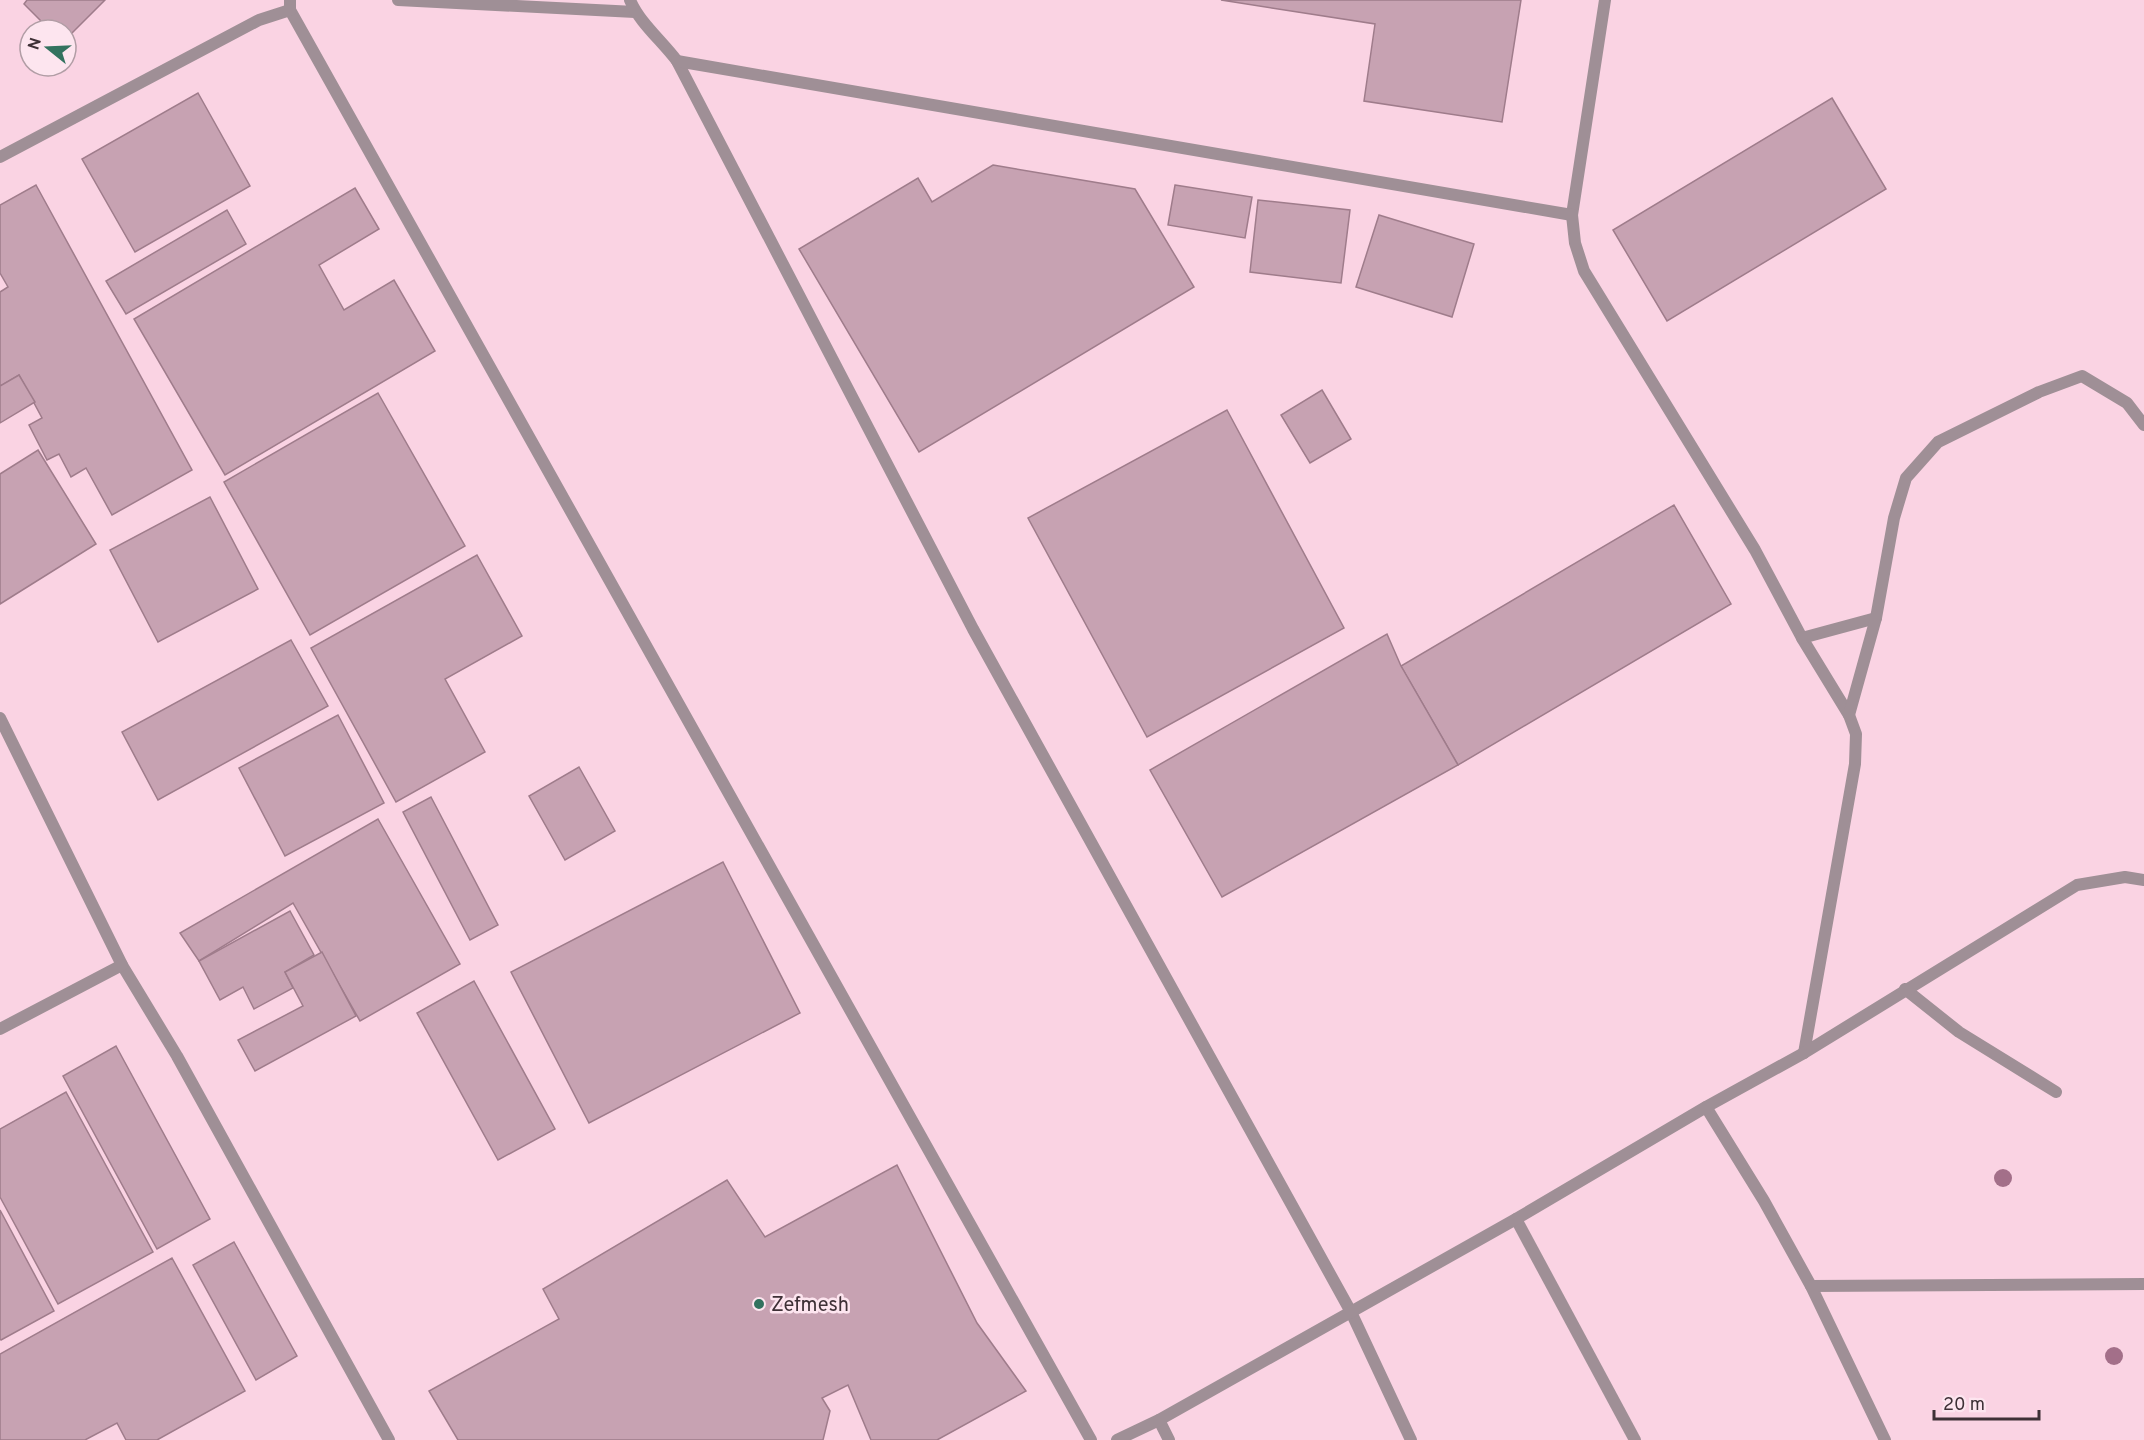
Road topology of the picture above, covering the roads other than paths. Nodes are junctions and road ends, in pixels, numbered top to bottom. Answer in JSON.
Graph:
{"nodes":[{"id":1,"x":398,"y":0,"type":"edge"},
{"id":2,"x":630,"y":0,"type":"edge"},
{"id":3,"x":1605,"y":0,"type":"edge"},
{"id":4,"x":290,"y":5,"type":"edge"},
{"id":5,"x":635,"y":12,"type":"junction"},
{"id":6,"x":677,"y":61,"type":"junction"},
{"id":7,"x":0,"y":157,"type":"edge"},
{"id":8,"x":1572,"y":215,"type":"junction"},
{"id":9,"x":2144,"y":424,"type":"edge"},
{"id":10,"x":1876,"y":618,"type":"junction"},
{"id":11,"x":1802,"y":638,"type":"junction"},
{"id":12,"x":1849,"y":715,"type":"junction"},
{"id":13,"x":0,"y":718,"type":"edge"},
{"id":14,"x":2144,"y":880,"type":"edge"},
{"id":15,"x":122,"y":965,"type":"junction"},
{"id":16,"x":1905,"y":989,"type":"junction"},
{"id":17,"x":0,"y":1029,"type":"edge"},
{"id":18,"x":1804,"y":1053,"type":"junction"},
{"id":19,"x":2056,"y":1092,"type":"dead end"},
{"id":20,"x":1706,"y":1107,"type":"junction"},
{"id":21,"x":1516,"y":1219,"type":"junction"},
{"id":22,"x":2144,"y":1284,"type":"edge"},
{"id":23,"x":1811,"y":1286,"type":"junction"},
{"id":24,"x":1352,"y":1312,"type":"junction"},
{"id":25,"x":1159,"y":1420,"type":"junction"},
{"id":26,"x":389,"y":1440,"type":"edge"},
{"id":27,"x":1091,"y":1440,"type":"edge"},
{"id":28,"x":1117,"y":1440,"type":"edge"},
{"id":29,"x":1169,"y":1440,"type":"edge"},
{"id":30,"x":1411,"y":1440,"type":"edge"},
{"id":31,"x":1635,"y":1440,"type":"edge"},
{"id":32,"x":1886,"y":1440,"type":"edge"}],
"edges":[{"from":1,"to":5,"type":"street"},
{"from":2,"to":5,"type":"street"},
{"from":3,"to":8,"type":"street"},
{"from":4,"to":7,"type":"street"},
{"from":4,"to":27,"type":"street"},
{"from":5,"to":6,"type":"street"},
{"from":6,"to":8,"type":"street"},
{"from":6,"to":24,"type":"street"},
{"from":8,"to":11,"type":"street"},
{"from":9,"to":10,"type":"street"},
{"from":10,"to":11,"type":"street"},
{"from":10,"to":12,"type":"street"},
{"from":11,"to":12,"type":"street"},
{"from":12,"to":18,"type":"street"},
{"from":13,"to":15,"type":"street"},
{"from":14,"to":16,"type":"street"},
{"from":15,"to":17,"type":"street"},
{"from":15,"to":26,"type":"street"},
{"from":16,"to":18,"type":"street"},
{"from":16,"to":19,"type":"street"},
{"from":18,"to":20,"type":"street"},
{"from":20,"to":21,"type":"street"},
{"from":20,"to":23,"type":"street"},
{"from":21,"to":24,"type":"street"},
{"from":21,"to":31,"type":"street"},
{"from":22,"to":23,"type":"street"},
{"from":23,"to":32,"type":"street"},
{"from":24,"to":25,"type":"street"},
{"from":24,"to":30,"type":"street"},
{"from":25,"to":28,"type":"street"},
{"from":25,"to":29,"type":"street"}]}
